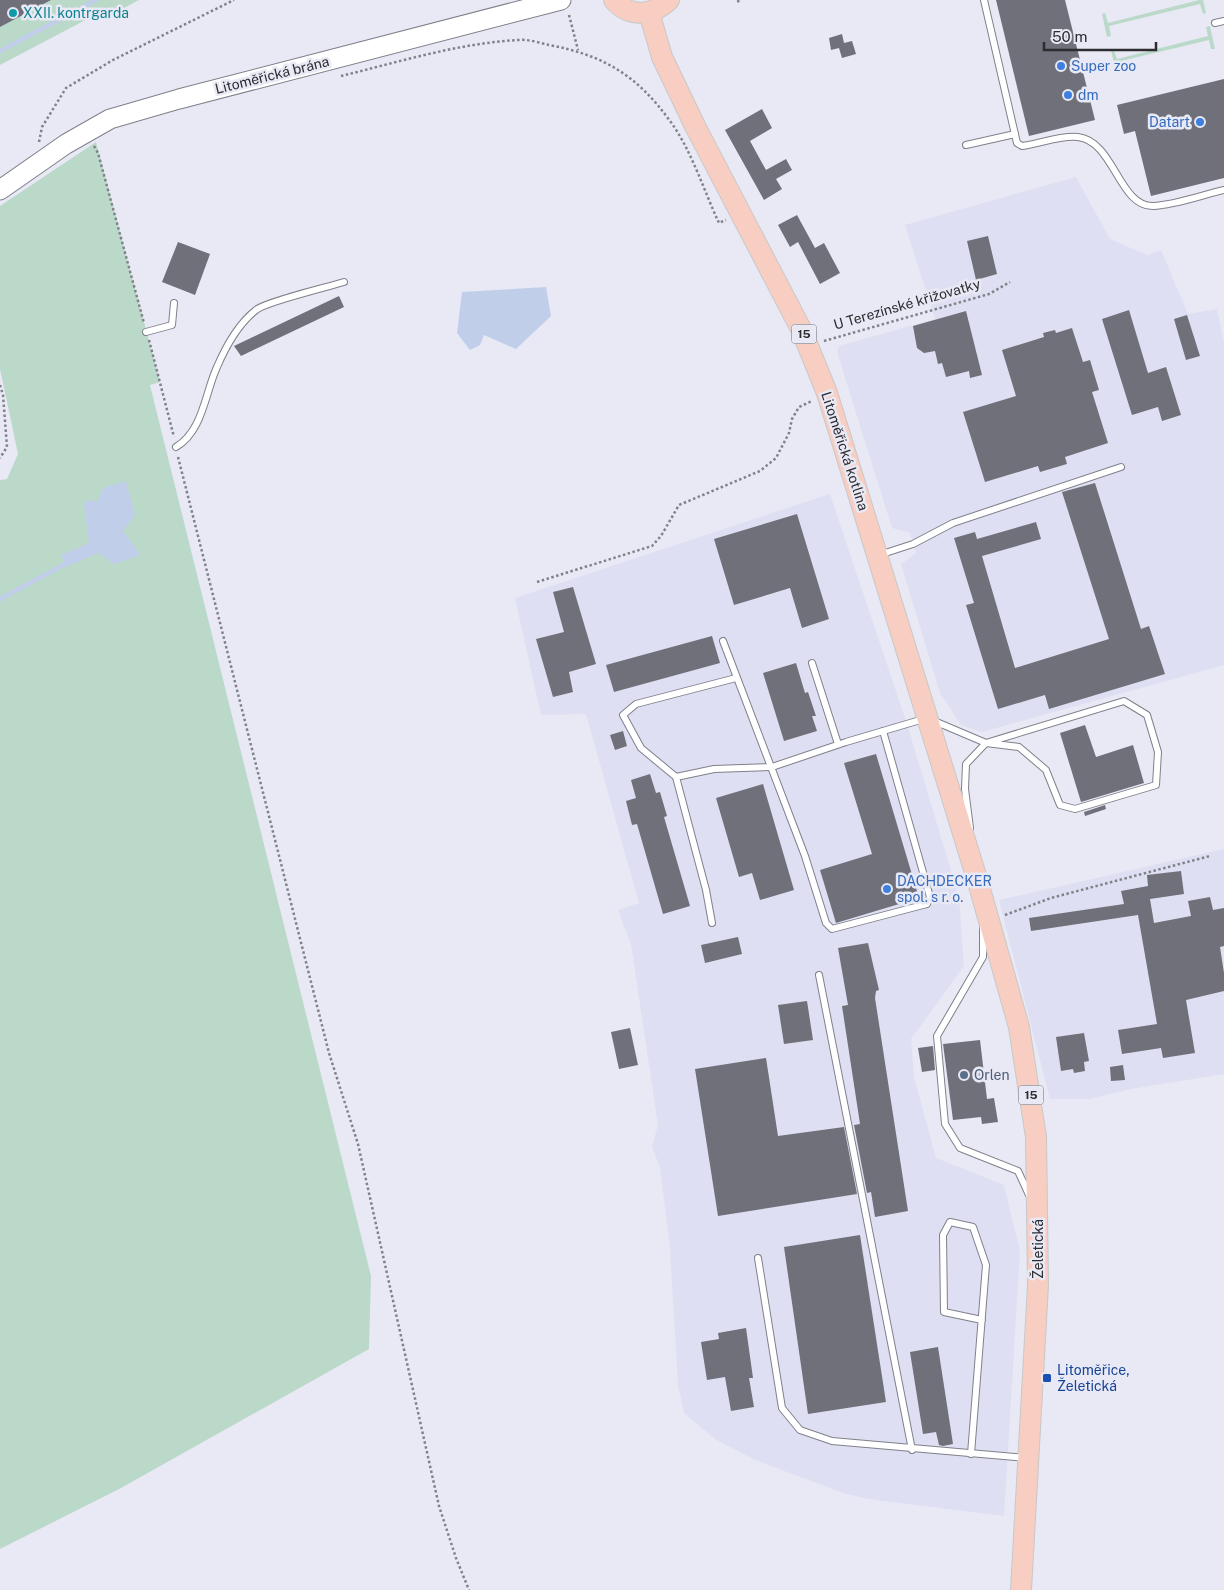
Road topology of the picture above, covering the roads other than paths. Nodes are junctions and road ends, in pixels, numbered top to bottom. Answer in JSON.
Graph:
{"nodes":[{"id":1,"x":614,"y":0,"type":"edge"},
{"id":2,"x":669,"y":0,"type":"edge"},
{"id":3,"x":984,"y":0,"type":"edge"},
{"id":4,"x":564,"y":4,"type":"edge"},
{"id":5,"x":649,"y":12,"type":"junction"},
{"id":6,"x":1224,"y":21,"type":"edge"},
{"id":7,"x":1215,"y":23,"type":"dead end"},
{"id":8,"x":1015,"y":134,"type":"junction"},
{"id":9,"x":966,"y":145,"type":"dead end"},
{"id":10,"x":0,"y":190,"type":"edge"},
{"id":11,"x":1224,"y":190,"type":"edge"},
{"id":12,"x":344,"y":282,"type":"dead end"},
{"id":13,"x":174,"y":303,"type":"dead end"},
{"id":14,"x":146,"y":332,"type":"road end"},
{"id":15,"x":176,"y":447,"type":"road end"},
{"id":16,"x":1121,"y":467,"type":"dead end"},
{"id":17,"x":878,"y":555,"type":"junction"},
{"id":18,"x":723,"y":641,"type":"dead end"},
{"id":19,"x":812,"y":663,"type":"dead end"},
{"id":20,"x":736,"y":678,"type":"junction"},
{"id":21,"x":927,"y":718,"type":"junction"},
{"id":22,"x":883,"y":731,"type":"junction"},
{"id":23,"x":986,"y":743,"type":"junction"},
{"id":24,"x":838,"y":744,"type":"junction"},
{"id":25,"x":772,"y":767,"type":"junction"},
{"id":26,"x":676,"y":778,"type":"junction"},
{"id":27,"x":966,"y":843,"type":"junction"},
{"id":28,"x":988,"y":917,"type":"junction"},
{"id":29,"x":712,"y":923,"type":"dead end"},
{"id":30,"x":819,"y":975,"type":"dead end"},
{"id":31,"x":1038,"y":1237,"type":"junction"},
{"id":32,"x":758,"y":1258,"type":"dead end"},
{"id":33,"x":982,"y":1320,"type":"junction"},
{"id":34,"x":912,"y":1450,"type":"junction"},
{"id":35,"x":971,"y":1454,"type":"junction"},
{"id":36,"x":1029,"y":1458,"type":"junction"},
{"id":37,"x":1021,"y":1590,"type":"edge"}],
"edges":[{"from":1,"to":5,"type":"main road"},
{"from":2,"to":5,"type":"main road"},
{"from":3,"to":8,"type":"lane"},
{"from":4,"to":10,"type":"main road","name":"Litoměřická brána"},
{"from":5,"to":17,"type":"main road","name":"Litoměřická kotlina","number":"15"},
{"from":6,"to":7,"type":"lane"},
{"from":8,"to":9,"type":"lane"},
{"from":8,"to":11,"type":"lane"},
{"from":12,"to":15,"type":"lane"},
{"from":13,"to":14,"type":"lane"},
{"from":16,"to":17,"type":"lane"},
{"from":17,"to":21,"type":"main road","name":"Litoměřická kotlina","number":"15"},
{"from":18,"to":20,"type":"lane"},
{"from":19,"to":24,"type":"lane"},
{"from":20,"to":25,"type":"lane"},
{"from":20,"to":26,"type":"lane"},
{"from":21,"to":22,"type":"lane"},
{"from":21,"to":23,"type":"lane"},
{"from":21,"to":27,"type":"main road","name":"Litoměřická kotlina","number":"15"},
{"from":22,"to":24,"type":"lane"},
{"from":22,"to":25,"type":"lane"},
{"from":23,"to":23,"type":"lane"},
{"from":23,"to":27,"type":"lane"},
{"from":24,"to":25,"type":"lane"},
{"from":25,"to":26,"type":"lane"},
{"from":26,"to":29,"type":"lane"},
{"from":27,"to":28,"type":"main road","name":"Litoměřická kotlina","number":"15"},
{"from":28,"to":31,"type":"main road","name":"Želetická","number":"15"},
{"from":28,"to":31,"type":"lane"},
{"from":30,"to":34,"type":"lane"},
{"from":31,"to":36,"type":"main road","name":"Želetická","number":"15"},
{"from":32,"to":34,"type":"lane"},
{"from":33,"to":33,"type":"lane"},
{"from":33,"to":35,"type":"lane"},
{"from":34,"to":35,"type":"lane"},
{"from":35,"to":36,"type":"lane"},
{"from":36,"to":37,"type":"main road","name":"Želetická","number":"15"}]}
